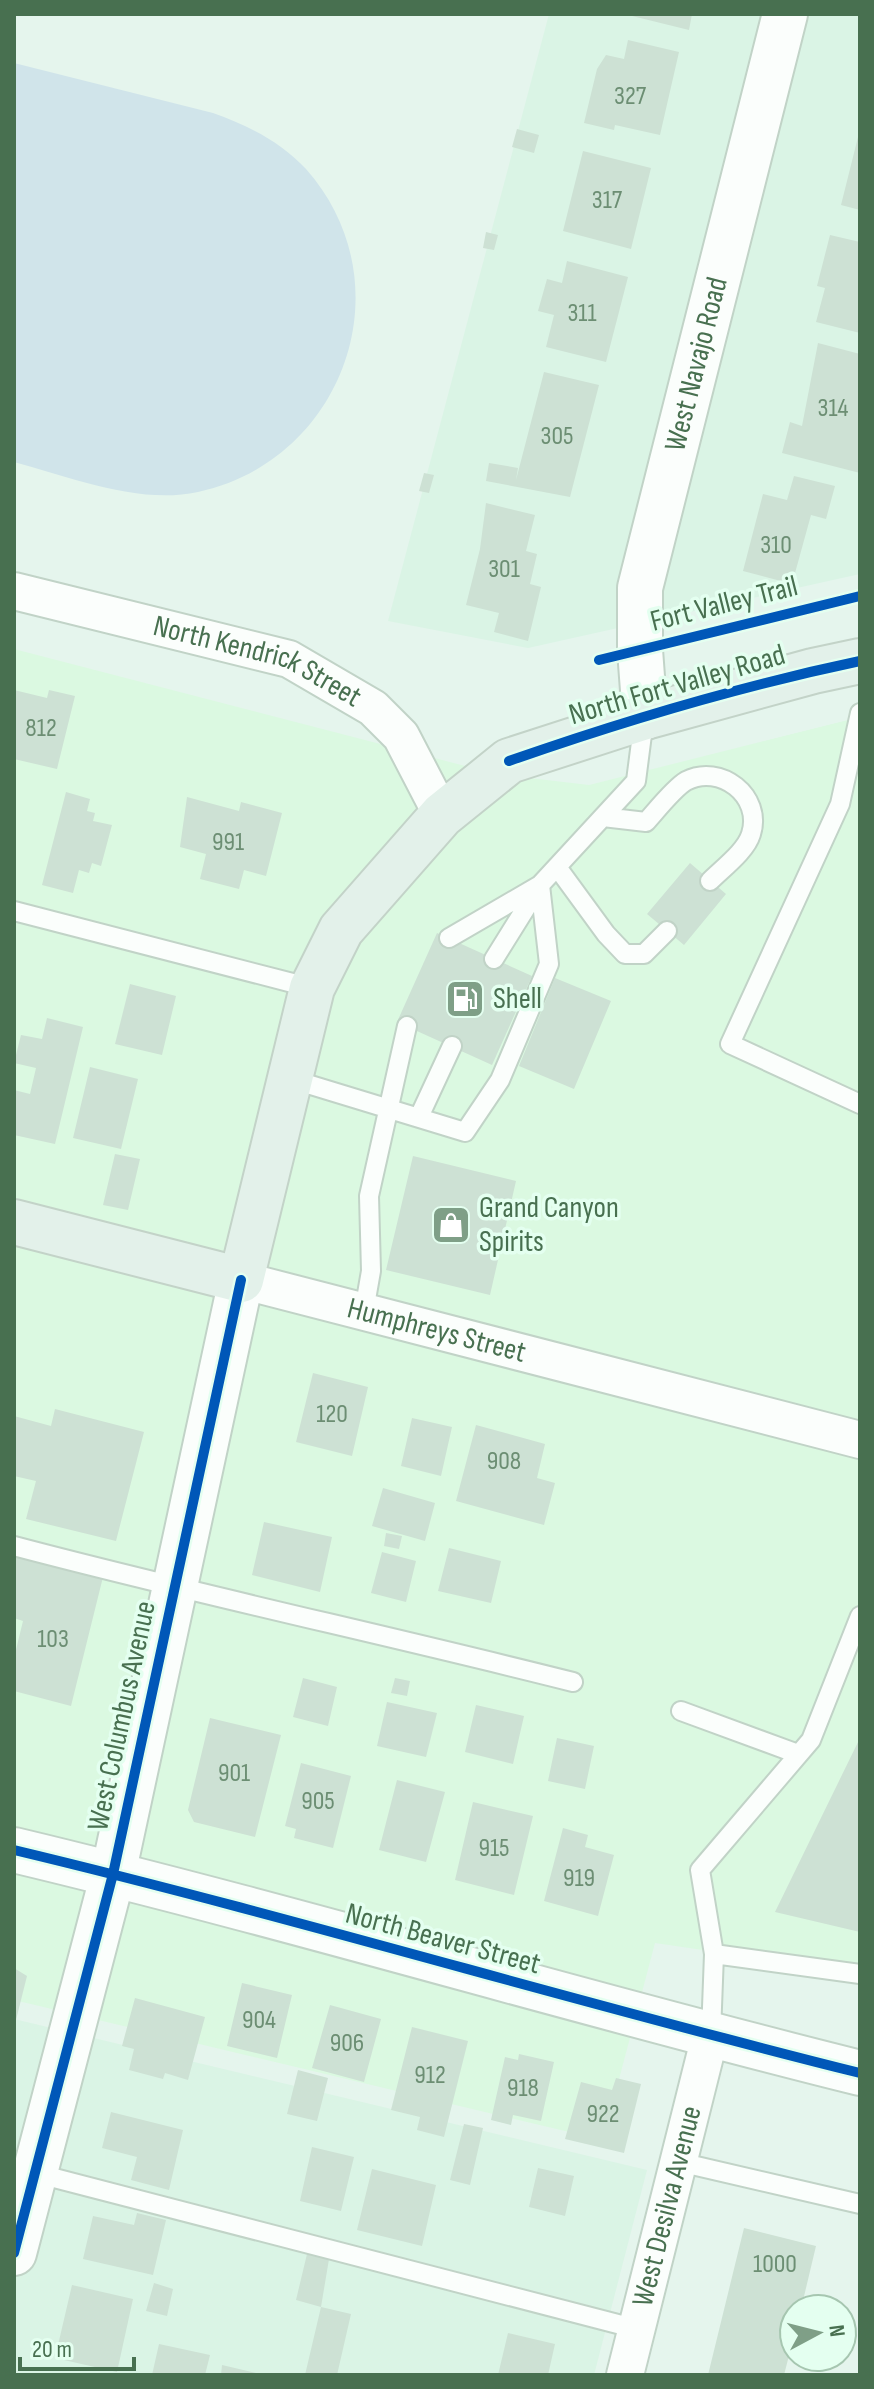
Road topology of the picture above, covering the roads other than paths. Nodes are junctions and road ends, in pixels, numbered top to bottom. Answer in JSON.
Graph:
{"nodes":[{"id":1,"x":785,"y":14,"type":"edge"},
{"id":2,"x":14,"y":591,"type":"edge"},
{"id":3,"x":860,"y":661,"type":"edge"},
{"id":4,"x":860,"y":713,"type":"edge"},
{"id":5,"x":645,"y":717,"type":"junction"},
{"id":6,"x":442,"y":815,"type":"junction"},
{"id":7,"x":603,"y":817,"type":"junction"},
{"id":8,"x":557,"y":867,"type":"junction"},
{"id":9,"x":710,"y":881,"type":"dead end"},
{"id":10,"x":540,"y":885,"type":"junction"},
{"id":11,"x":14,"y":911,"type":"edge"},
{"id":12,"x":667,"y":931,"type":"dead end"},
{"id":13,"x":449,"y":938,"type":"dead end"},
{"id":14,"x":494,"y":959,"type":"dead end"},
{"id":15,"x":312,"y":988,"type":"junction"},
{"id":16,"x":407,"y":1026,"type":"dead end"},
{"id":17,"x":452,"y":1046,"type":"dead end"},
{"id":18,"x":291,"y":1079,"type":"junction"},
{"id":19,"x":860,"y":1104,"type":"edge"},
{"id":20,"x":390,"y":1109,"type":"junction"},
{"id":21,"x":419,"y":1117,"type":"junction"},
{"id":22,"x":14,"y":1222,"type":"edge"},
{"id":23,"x":241,"y":1280,"type":"junction"},
{"id":24,"x":364,"y":1311,"type":"junction"},
{"id":25,"x":860,"y":1440,"type":"edge"},
{"id":26,"x":14,"y":1546,"type":"edge"},
{"id":27,"x":175,"y":1588,"type":"junction"},
{"id":28,"x":860,"y":1616,"type":"edge"},
{"id":29,"x":573,"y":1682,"type":"dead end"},
{"id":30,"x":681,"y":1711,"type":"dead end"},
{"id":31,"x":798,"y":1754,"type":"junction"},
{"id":32,"x":14,"y":1850,"type":"edge"},
{"id":33,"x":113,"y":1874,"type":"junction"},
{"id":34,"x":714,"y":1954,"type":"junction"},
{"id":35,"x":860,"y":1974,"type":"edge"},
{"id":36,"x":710,"y":2036,"type":"junction"},
{"id":37,"x":860,"y":2073,"type":"edge"},
{"id":38,"x":679,"y":2162,"type":"junction"},
{"id":39,"x":24,"y":2171,"type":"edge"},
{"id":40,"x":860,"y":2204,"type":"edge"},
{"id":41,"x":14,"y":2253,"type":"edge"},
{"id":42,"x":637,"y":2329,"type":"junction"},
{"id":43,"x":625,"y":2375,"type":"edge"}],
"edges":[{"from":1,"to":5,"type":"street","name":"West Navajo Road"},
{"from":2,"to":6,"type":"street","name":"North Kendrick Street"},
{"from":3,"to":5,"type":"main road","name":"North Fort Valley Road"},
{"from":4,"to":19,"type":"lane"},
{"from":5,"to":6,"type":"main road","name":"North Fort Valley Road"},
{"from":5,"to":7,"type":"lane"},
{"from":6,"to":15,"type":"main road","name":"North Fort Valley Road"},
{"from":7,"to":8,"type":"lane"},
{"from":7,"to":9,"type":"lane"},
{"from":8,"to":10,"type":"lane"},
{"from":8,"to":12,"type":"lane"},
{"from":10,"to":13,"type":"lane"},
{"from":10,"to":14,"type":"lane"},
{"from":10,"to":21,"type":"lane"},
{"from":11,"to":15,"type":"lane"},
{"from":15,"to":18,"type":"main road","name":"North Fort Valley Road"},
{"from":16,"to":20,"type":"lane"},
{"from":17,"to":21,"type":"lane"},
{"from":18,"to":20,"type":"lane"},
{"from":18,"to":23,"type":"main road","name":"North Fort Valley Road"},
{"from":20,"to":21,"type":"lane"},
{"from":20,"to":24,"type":"lane"},
{"from":22,"to":23,"type":"main road","name":"Humphreys Street"},
{"from":23,"to":24,"type":"street","name":"Humphreys Street"},
{"from":23,"to":27,"type":"street","name":"West Columbus Avenue"},
{"from":24,"to":25,"type":"street","name":"Humphreys Street"},
{"from":26,"to":27,"type":"lane"},
{"from":27,"to":29,"type":"lane"},
{"from":27,"to":33,"type":"street","name":"West Columbus Avenue"},
{"from":28,"to":31,"type":"lane"},
{"from":30,"to":31,"type":"lane"},
{"from":31,"to":34,"type":"lane"},
{"from":32,"to":33,"type":"street","name":"North Beaver Street"},
{"from":33,"to":36,"type":"street","name":"North Beaver Street"},
{"from":33,"to":39,"type":"street","name":"West Columbus Avenue"},
{"from":34,"to":35,"type":"lane"},
{"from":34,"to":36,"type":"lane"},
{"from":36,"to":37,"type":"street","name":"North Beaver Street"},
{"from":36,"to":38,"type":"street","name":"West Desilva Avenue"},
{"from":38,"to":40,"type":"lane"},
{"from":38,"to":42,"type":"street","name":"West Desilva Avenue"},
{"from":39,"to":41,"type":"street","name":"West Columbus Avenue"},
{"from":39,"to":42,"type":"lane"},
{"from":42,"to":43,"type":"street","name":"West Desilva Avenue"}]}
